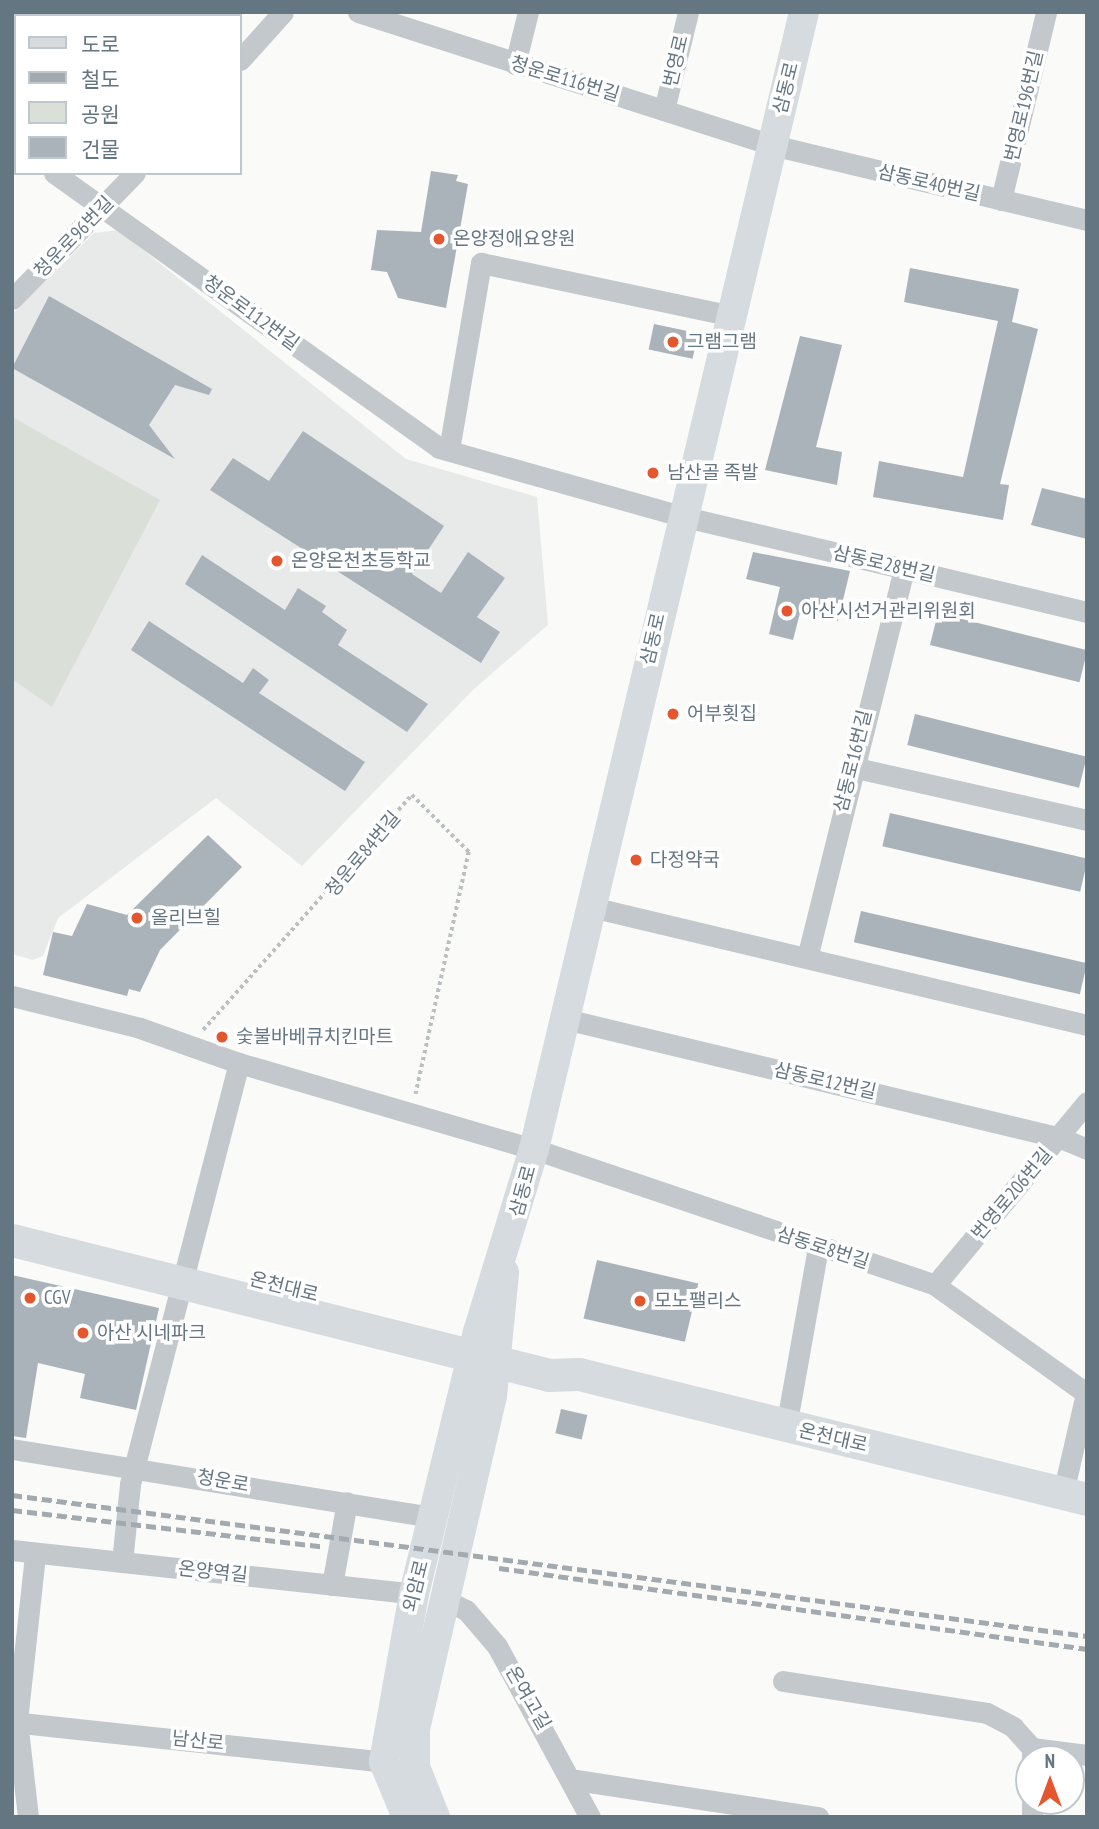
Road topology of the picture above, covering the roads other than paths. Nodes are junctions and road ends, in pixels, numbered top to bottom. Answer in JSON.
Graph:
{"nodes":[{"id":1,"x":283,"y":12,"type":"edge"},
{"id":2,"x":358,"y":12,"type":"edge"},
{"id":3,"x":528,"y":12,"type":"edge"},
{"id":4,"x":688,"y":12,"type":"edge"},
{"id":5,"x":804,"y":12,"type":"edge"},
{"id":6,"x":1046,"y":12,"type":"edge"},
{"id":7,"x":242,"y":58,"type":"edge"},
{"id":8,"x":516,"y":64,"type":"junction"},
{"id":9,"x":664,"y":110,"type":"junction"},
{"id":10,"x":772,"y":145,"type":"junction"},
{"id":11,"x":57,"y":175,"type":"edge"},
{"id":12,"x":133,"y":175,"type":"edge"},
{"id":13,"x":1001,"y":200,"type":"junction"},
{"id":14,"x":104,"y":207,"type":"junction"},
{"id":15,"x":1087,"y":220,"type":"edge"},
{"id":16,"x":12,"y":299,"type":"edge"},
{"id":17,"x":732,"y":316,"type":"junction"},
{"id":18,"x":449,"y":450,"type":"junction"},
{"id":19,"x":681,"y":516,"type":"junction"},
{"id":20,"x":904,"y":569,"type":"junction"},
{"id":21,"x":1087,"y":612,"type":"edge"},
{"id":22,"x":852,"y":767,"type":"junction"},
{"id":23,"x":1087,"y":820,"type":"edge"},
{"id":24,"x":587,"y":906,"type":"junction"},
{"id":25,"x":808,"y":954,"type":"junction"},
{"id":26,"x":12,"y":996,"type":"edge"},
{"id":27,"x":561,"y":1018,"type":"junction"},
{"id":28,"x":1087,"y":1025,"type":"edge"},
{"id":29,"x":239,"y":1063,"type":"junction"},
{"id":30,"x":1087,"y":1102,"type":"edge"},
{"id":31,"x":1061,"y":1138,"type":"junction"},
{"id":32,"x":534,"y":1149,"type":"junction"},
{"id":33,"x":1087,"y":1149,"type":"edge"},
{"id":34,"x":12,"y":1222,"type":"edge"},
{"id":35,"x":12,"y":1240,"type":"edge"},
{"id":36,"x":818,"y":1247,"type":"junction"},
{"id":37,"x":184,"y":1273,"type":"junction"},
{"id":38,"x":935,"y":1285,"type":"junction"},
{"id":39,"x":488,"y":1346,"type":"junction"},
{"id":40,"x":1086,"y":1393,"type":"edge"},
{"id":41,"x":786,"y":1427,"type":"junction"},
{"id":42,"x":12,"y":1449,"type":"edge"},
{"id":43,"x":138,"y":1467,"type":"junction"},
{"id":44,"x":1075,"y":1496,"type":"edge"},
{"id":45,"x":347,"y":1503,"type":"junction"},
{"id":46,"x":433,"y":1517,"type":"junction"},
{"id":47,"x":12,"y":1550,"type":"edge"},
{"id":48,"x":35,"y":1554,"type":"junction"},
{"id":49,"x":122,"y":1562,"type":"junction"},
{"id":50,"x":332,"y":1585,"type":"junction"},
{"id":51,"x":428,"y":1596,"type":"junction"},
{"id":52,"x":783,"y":1681,"type":"dead end"},
{"id":53,"x":15,"y":1722,"type":"edge"},
{"id":54,"x":1026,"y":1745,"type":"edge"},
{"id":55,"x":384,"y":1762,"type":"junction"},
{"id":56,"x":576,"y":1780,"type":"junction"},
{"id":57,"x":28,"y":1817,"type":"edge"},
{"id":58,"x":407,"y":1817,"type":"edge"},
{"id":59,"x":435,"y":1817,"type":"edge"},
{"id":60,"x":590,"y":1817,"type":"edge"},
{"id":61,"x":818,"y":1817,"type":"edge"}],
"edges":[{"from":1,"to":7,"type":"street"},
{"from":2,"to":8,"type":"street","name":"청운로116번길"},
{"from":3,"to":8,"type":"street"},
{"from":4,"to":9,"type":"street","name":"번영로"},
{"from":5,"to":10,"type":"street","name":"삼동로"},
{"from":6,"to":13,"type":"street","name":"번영로196번길"},
{"from":8,"to":9,"type":"street","name":"청운로116번길"},
{"from":9,"to":10,"type":"street","name":"청운로116번길"},
{"from":10,"to":13,"type":"street","name":"삼동로40번길"},
{"from":10,"to":17,"type":"street","name":"삼동로"},
{"from":11,"to":14,"type":"street","name":"청운로112번길"},
{"from":12,"to":14,"type":"street","name":"청운로96번길"},
{"from":13,"to":15,"type":"street","name":"삼동로40번길"},
{"from":14,"to":16,"type":"street","name":"청운로96번길"},
{"from":14,"to":18,"type":"street","name":"청운로112번길"},
{"from":17,"to":18,"type":"street"},
{"from":17,"to":19,"type":"street","name":"삼동로"},
{"from":18,"to":19,"type":"street","name":"청운로112번길"},
{"from":19,"to":20,"type":"street","name":"삼동로28번길"},
{"from":19,"to":24,"type":"street","name":"삼동로"},
{"from":20,"to":21,"type":"street","name":"삼동로28번길"},
{"from":20,"to":22,"type":"street","name":"삼동로16번길"},
{"from":22,"to":23,"type":"street"},
{"from":22,"to":25,"type":"street","name":"삼동로16번길"},
{"from":24,"to":25,"type":"street"},
{"from":24,"to":27,"type":"street","name":"삼동로"},
{"from":25,"to":28,"type":"street"},
{"from":26,"to":29,"type":"street"},
{"from":27,"to":31,"type":"street","name":"삼동로12번길"},
{"from":27,"to":32,"type":"street","name":"삼동로"},
{"from":29,"to":32,"type":"street"},
{"from":29,"to":37,"type":"street"},
{"from":30,"to":31,"type":"street","name":"번영로206번길"},
{"from":31,"to":33,"type":"street","name":"삼동로12번길"},
{"from":31,"to":38,"type":"street","name":"번영로206번길"},
{"from":32,"to":36,"type":"street","name":"삼동로8번길"},
{"from":32,"to":39,"type":"street","name":"삼동로"},
{"from":34,"to":37,"type":"main road","name":"온천대로"},
{"from":35,"to":37,"type":"main road","name":"온천대로"},
{"from":36,"to":38,"type":"street","name":"삼동로8번길"},
{"from":36,"to":41,"type":"street"},
{"from":37,"to":39,"type":"main road","name":"온천대로"},
{"from":37,"to":43,"type":"street"},
{"from":38,"to":40,"type":"street","name":"삼동로8번길"},
{"from":39,"to":41,"type":"main road","name":"온천대로"},
{"from":39,"to":46,"type":"street","name":"외암로"},
{"from":39,"to":51,"type":"street","name":"외암로"},
{"from":40,"to":44,"type":"street"},
{"from":41,"to":44,"type":"main road","name":"온천대로"},
{"from":42,"to":43,"type":"street","name":"청운로"},
{"from":43,"to":45,"type":"street","name":"청운로"},
{"from":43,"to":49,"type":"street"},
{"from":45,"to":46,"type":"street","name":"청운로"},
{"from":45,"to":50,"type":"street"},
{"from":46,"to":51,"type":"street","name":"외암로"},
{"from":47,"to":48,"type":"street","name":"온양역길"},
{"from":48,"to":49,"type":"street","name":"온양역길"},
{"from":48,"to":53,"type":"street"},
{"from":49,"to":50,"type":"street","name":"온양역길"},
{"from":50,"to":51,"type":"street","name":"온양역길"},
{"from":51,"to":55,"type":"street","name":"외암로"},
{"from":51,"to":56,"type":"street","name":"온여고길"},
{"from":51,"to":59,"type":"street","name":"외암로"},
{"from":52,"to":54,"type":"street"},
{"from":53,"to":55,"type":"street","name":"남산로"},
{"from":53,"to":57,"type":"street"},
{"from":55,"to":58,"type":"street"},
{"from":56,"to":60,"type":"street","name":"온여고길"},
{"from":56,"to":61,"type":"street"}]}
